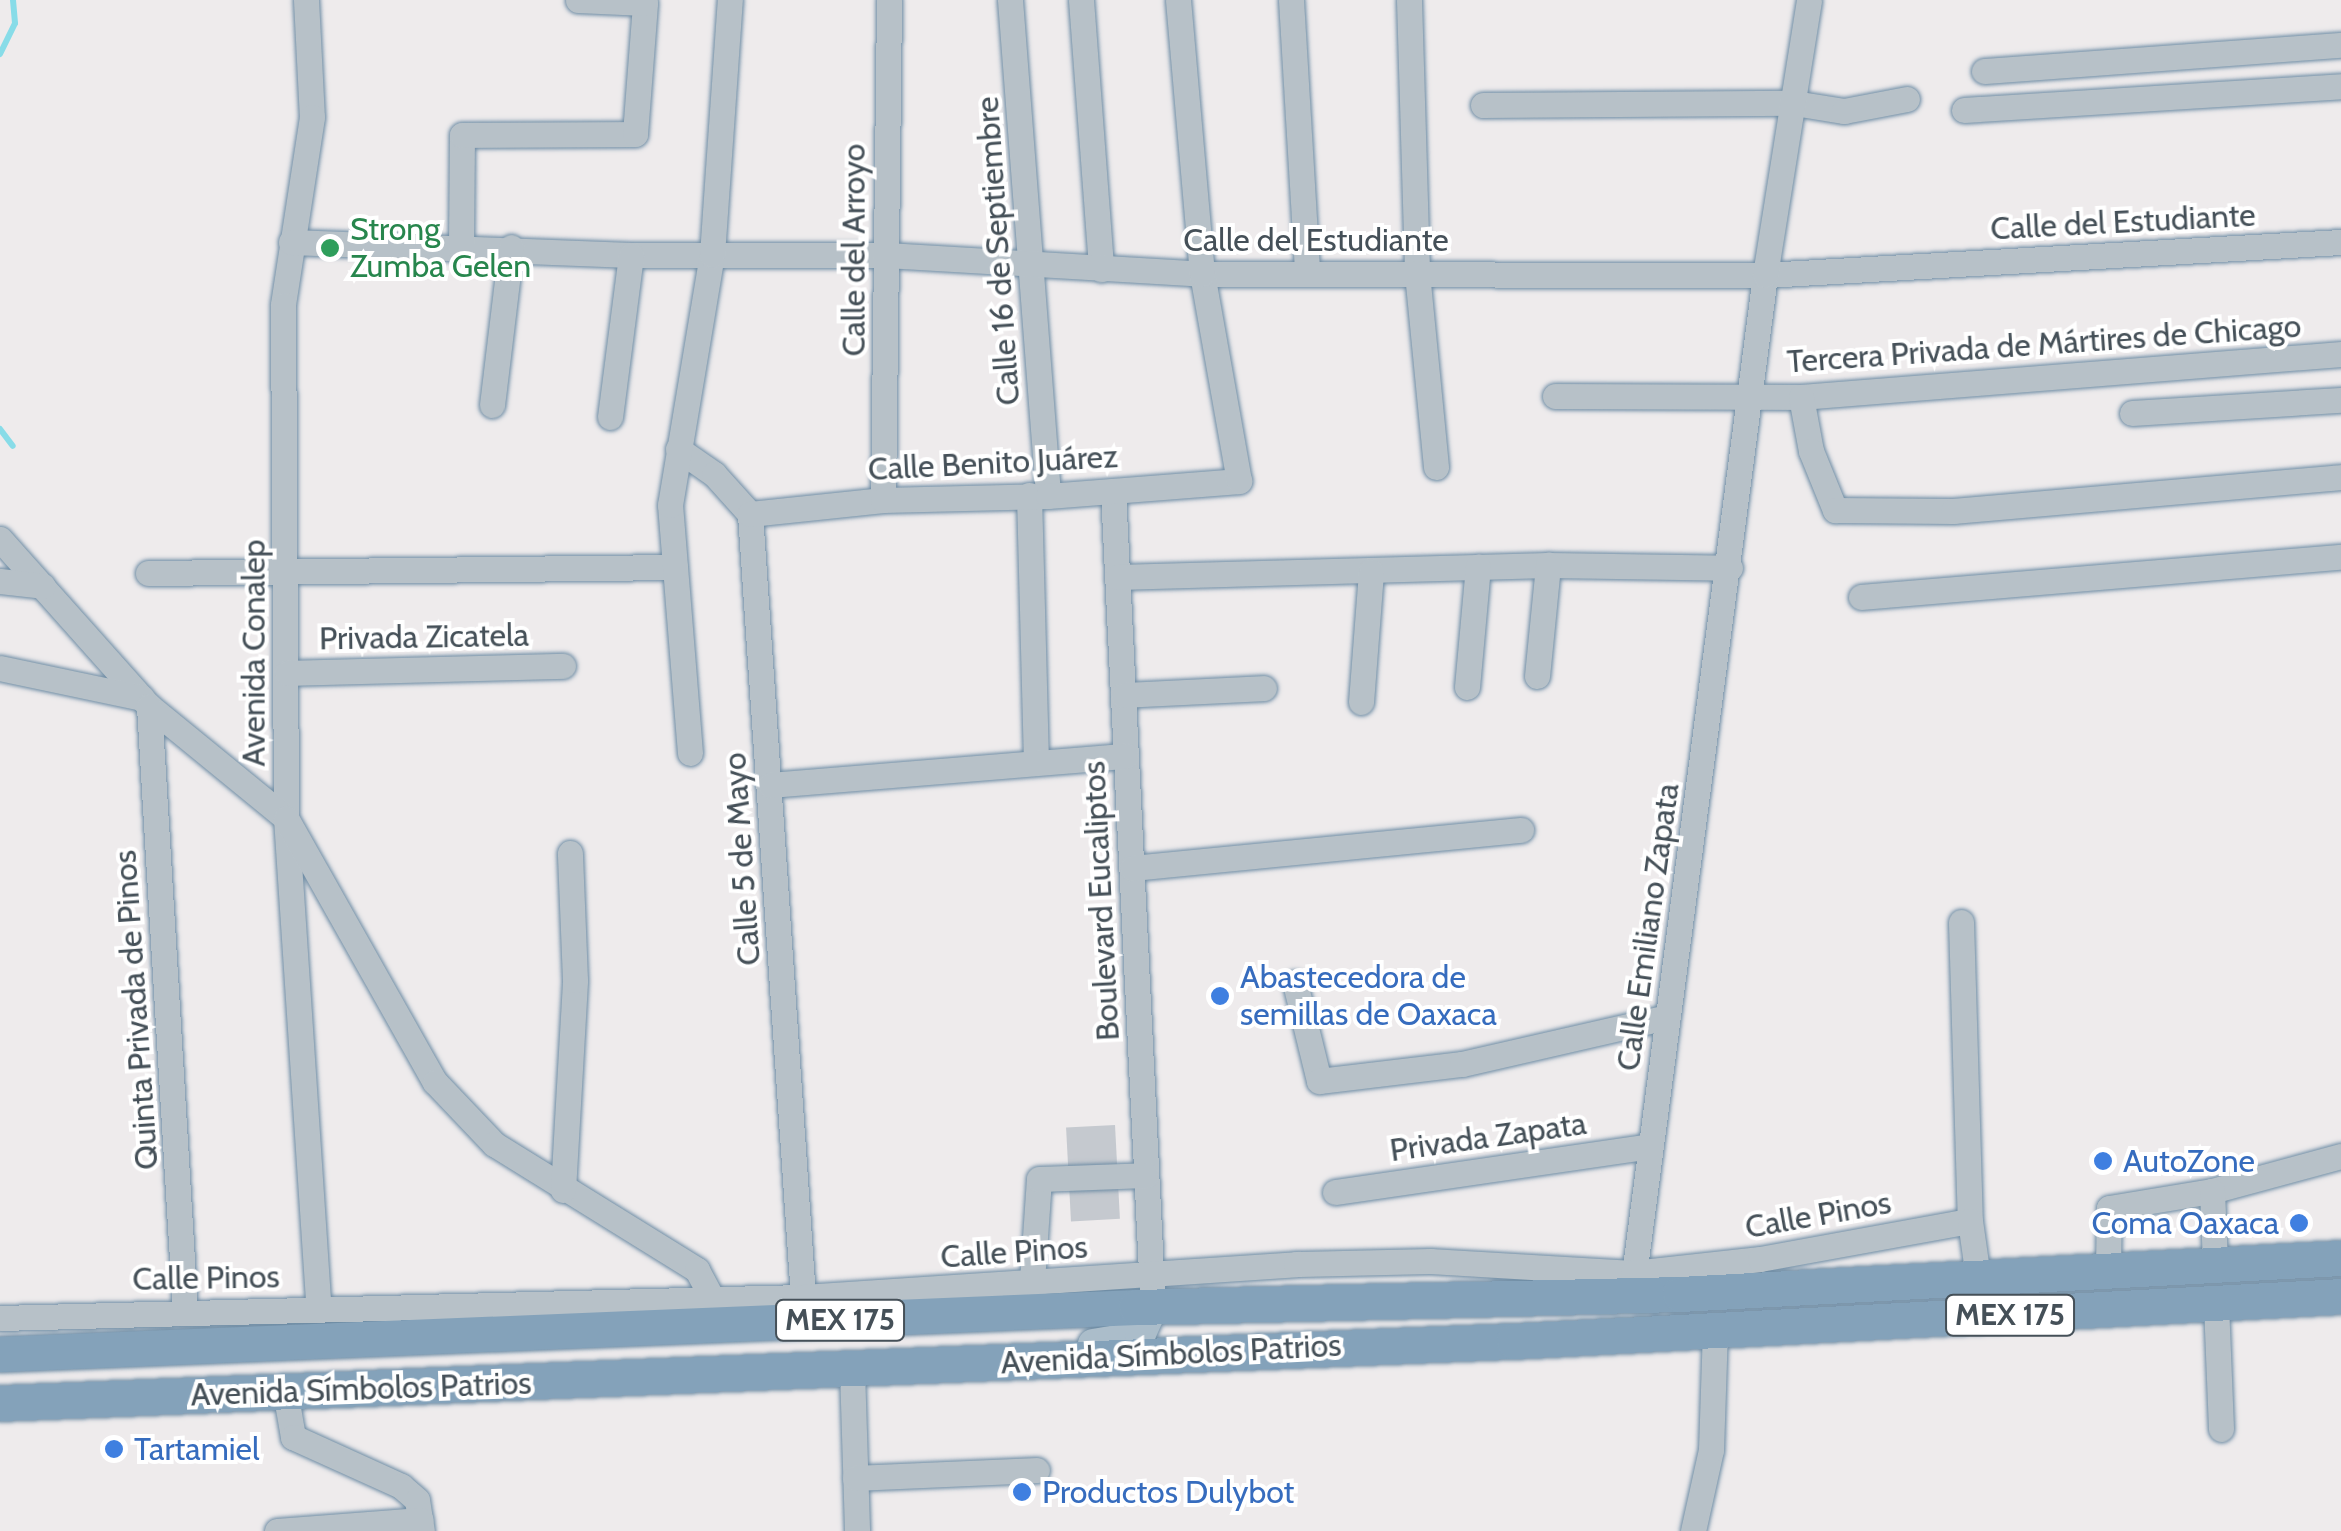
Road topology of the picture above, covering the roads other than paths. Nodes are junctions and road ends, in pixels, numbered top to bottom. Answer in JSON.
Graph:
{"nodes":[{"id":1,"x":306,"y":0,"type":"edge"},
{"id":2,"x":578,"y":0,"type":"edge"},
{"id":3,"x":730,"y":0,"type":"edge"},
{"id":4,"x":889,"y":0,"type":"edge"},
{"id":5,"x":1010,"y":0,"type":"edge"},
{"id":6,"x":1082,"y":0,"type":"edge"},
{"id":7,"x":1178,"y":0,"type":"edge"},
{"id":8,"x":1291,"y":0,"type":"edge"},
{"id":9,"x":1409,"y":0,"type":"edge"},
{"id":10,"x":1809,"y":0,"type":"edge"},
{"id":11,"x":2341,"y":45,"type":"edge"},
{"id":12,"x":1984,"y":71,"type":"dead end"},
{"id":13,"x":2341,"y":86,"type":"edge"},
{"id":14,"x":1907,"y":99,"type":"dead end"},
{"id":15,"x":1794,"y":104,"type":"junction"},
{"id":16,"x":1483,"y":105,"type":"dead end"},
{"id":17,"x":1964,"y":110,"type":"dead end"},
{"id":18,"x":291,"y":242,"type":"junction"},
{"id":19,"x":2341,"y":242,"type":"edge"},
{"id":20,"x":460,"y":248,"type":"junction"},
{"id":21,"x":511,"y":248,"type":"junction"},
{"id":22,"x":632,"y":255,"type":"junction"},
{"id":23,"x":712,"y":255,"type":"junction"},
{"id":24,"x":886,"y":255,"type":"junction"},
{"id":25,"x":1034,"y":263,"type":"junction"},
{"id":26,"x":1100,"y":269,"type":"junction"},
{"id":27,"x":1308,"y":273,"type":"junction"},
{"id":28,"x":1416,"y":273,"type":"junction"},
{"id":29,"x":1202,"y":274,"type":"junction"},
{"id":30,"x":1765,"y":275,"type":"junction"},
{"id":31,"x":2341,"y":354,"type":"edge"},
{"id":32,"x":1555,"y":396,"type":"dead end"},
{"id":33,"x":1801,"y":396,"type":"junction"},
{"id":34,"x":1751,"y":397,"type":"junction"},
{"id":35,"x":2341,"y":400,"type":"edge"},
{"id":36,"x":492,"y":405,"type":"dead end"},
{"id":37,"x":2132,"y":412,"type":"dead end"},
{"id":38,"x":610,"y":418,"type":"dead end"},
{"id":39,"x":678,"y":449,"type":"junction"},
{"id":40,"x":1436,"y":467,"type":"dead end"},
{"id":41,"x":2341,"y":477,"type":"edge"},
{"id":42,"x":1113,"y":491,"type":"junction"},
{"id":43,"x":1039,"y":496,"type":"junction"},
{"id":44,"x":883,"y":500,"type":"junction"},
{"id":45,"x":750,"y":514,"type":"junction"},
{"id":46,"x":0,"y":539,"type":"edge"},
{"id":47,"x":2341,"y":557,"type":"edge"},
{"id":48,"x":1548,"y":565,"type":"junction"},
{"id":49,"x":1478,"y":566,"type":"junction"},
{"id":50,"x":675,"y":567,"type":"junction"},
{"id":51,"x":1730,"y":568,"type":"junction"},
{"id":52,"x":1370,"y":571,"type":"junction"},
{"id":53,"x":287,"y":572,"type":"junction"},
{"id":54,"x":148,"y":573,"type":"dead end"},
{"id":55,"x":1117,"y":577,"type":"junction"},
{"id":56,"x":0,"y":581,"type":"edge"},
{"id":57,"x":43,"y":586,"type":"junction"},
{"id":58,"x":1861,"y":597,"type":"dead end"},
{"id":59,"x":563,"y":666,"type":"dead end"},
{"id":60,"x":0,"y":668,"type":"edge"},
{"id":61,"x":287,"y":672,"type":"junction"},
{"id":62,"x":1537,"y":676,"type":"dead end"},
{"id":63,"x":1264,"y":688,"type":"dead end"},
{"id":64,"x":1466,"y":688,"type":"dead end"},
{"id":65,"x":1123,"y":695,"type":"junction"},
{"id":66,"x":145,"y":702,"type":"junction"},
{"id":67,"x":1361,"y":702,"type":"dead end"},
{"id":68,"x":690,"y":753,"type":"dead end"},
{"id":69,"x":1126,"y":756,"type":"junction"},
{"id":70,"x":1036,"y":762,"type":"junction"},
{"id":71,"x":770,"y":784,"type":"junction"},
{"id":72,"x":286,"y":818,"type":"junction"},
{"id":73,"x":1522,"y":830,"type":"dead end"},
{"id":74,"x":570,"y":853,"type":"dead end"},
{"id":75,"x":1132,"y":868,"type":"junction"},
{"id":76,"x":1960,"y":922,"type":"dead end"},
{"id":77,"x":1295,"y":983,"type":"dead end"},
{"id":78,"x":1668,"y":1017,"type":"junction"},
{"id":79,"x":1650,"y":1146,"type":"junction"},
{"id":80,"x":2341,"y":1156,"type":"edge"},
{"id":81,"x":1146,"y":1175,"type":"junction"},
{"id":82,"x":563,"y":1190,"type":"junction"},
{"id":83,"x":2212,"y":1191,"type":"junction"},
{"id":84,"x":1335,"y":1192,"type":"dead end"},
{"id":85,"x":1970,"y":1221,"type":"junction"},
{"id":86,"x":2341,"y":1258,"type":"edge"},
{"id":87,"x":2215,"y":1264,"type":"junction"},
{"id":88,"x":2108,"y":1269,"type":"junction"},
{"id":89,"x":1978,"y":1277,"type":"junction"},
{"id":90,"x":1632,"y":1284,"type":"junction"},
{"id":91,"x":1152,"y":1291,"type":"junction"},
{"id":92,"x":2341,"y":1296,"type":"edge"},
{"id":93,"x":803,"y":1297,"type":"junction"},
{"id":94,"x":1031,"y":1297,"type":"junction"},
{"id":95,"x":713,"y":1300,"type":"junction"},
{"id":96,"x":2216,"y":1304,"type":"junction"},
{"id":97,"x":319,"y":1308,"type":"junction"},
{"id":98,"x":185,"y":1310,"type":"junction"},
{"id":99,"x":0,"y":1318,"type":"edge"},
{"id":100,"x":439,"y":1321,"type":"junction"},
{"id":101,"x":1714,"y":1331,"type":"junction"},
{"id":102,"x":0,"y":1354,"type":"edge"},
{"id":103,"x":1010,"y":1362,"type":"junction"},
{"id":104,"x":852,"y":1370,"type":"junction"},
{"id":105,"x":285,"y":1392,"type":"junction"},
{"id":106,"x":0,"y":1402,"type":"edge"},
{"id":107,"x":2221,"y":1429,"type":"dead end"},
{"id":108,"x":1037,"y":1470,"type":"dead end"},
{"id":109,"x":855,"y":1478,"type":"junction"},
{"id":110,"x":421,"y":1526,"type":"edge"},
{"id":111,"x":277,"y":1531,"type":"edge"},
{"id":112,"x":857,"y":1531,"type":"edge"},
{"id":113,"x":1693,"y":1531,"type":"edge"}],
"edges":[{"from":1,"to":18,"type":"street","name":"Avenida Conalep"},
{"from":2,"to":20,"type":"street"},
{"from":3,"to":23,"type":"street"},
{"from":4,"to":24,"type":"street","name":"Calle del Arroyo"},
{"from":5,"to":25,"type":"street","name":"Calle 16 de Septiembre"},
{"from":6,"to":26,"type":"street"},
{"from":7,"to":29,"type":"street"},
{"from":8,"to":27,"type":"street"},
{"from":9,"to":28,"type":"street"},
{"from":10,"to":15,"type":"street","name":"Calle Emiliano Zapata"},
{"from":11,"to":12,"type":"street"},
{"from":13,"to":17,"type":"street"},
{"from":14,"to":15,"type":"street"},
{"from":15,"to":16,"type":"street"},
{"from":15,"to":30,"type":"street","name":"Calle Emiliano Zapata"},
{"from":18,"to":20,"type":"street","name":"Calle del Estudiante"},
{"from":18,"to":53,"type":"street","name":"Avenida Conalep"},
{"from":19,"to":30,"type":"street","name":"Calle del Estudiante"},
{"from":20,"to":21,"type":"street","name":"Calle del Estudiante"},
{"from":21,"to":22,"type":"street","name":"Calle del Estudiante"},
{"from":21,"to":36,"type":"street"},
{"from":22,"to":23,"type":"street","name":"Calle del Estudiante"},
{"from":22,"to":38,"type":"street"},
{"from":23,"to":24,"type":"street","name":"Calle del Estudiante"},
{"from":23,"to":39,"type":"street"},
{"from":24,"to":25,"type":"street","name":"Calle del Estudiante"},
{"from":24,"to":44,"type":"street","name":"Calle del Arroyo"},
{"from":25,"to":26,"type":"street","name":"Calle del Estudiante"},
{"from":25,"to":43,"type":"street","name":"Calle 16 de Septiembre"},
{"from":26,"to":29,"type":"street","name":"Calle del Estudiante"},
{"from":27,"to":28,"type":"street","name":"Calle del Estudiante"},
{"from":27,"to":29,"type":"street","name":"Calle del Estudiante"},
{"from":28,"to":30,"type":"street","name":"Calle del Estudiante"},
{"from":28,"to":40,"type":"street"},
{"from":29,"to":42,"type":"street","name":"Calle Benito Juárez"},
{"from":30,"to":34,"type":"street","name":"Calle Emiliano Zapata"},
{"from":31,"to":33,"type":"street","name":"Tercera Privada de Mártires de Chicago"},
{"from":32,"to":34,"type":"street","name":"Tercera Privada de Mártires de Chicago"},
{"from":33,"to":34,"type":"street","name":"Tercera Privada de Mártires de Chicago"},
{"from":33,"to":41,"type":"street"},
{"from":34,"to":51,"type":"street","name":"Calle Emiliano Zapata"},
{"from":35,"to":37,"type":"street"},
{"from":39,"to":45,"type":"street"},
{"from":39,"to":50,"type":"street"},
{"from":42,"to":43,"type":"street","name":"Calle Benito Juárez"},
{"from":42,"to":55,"type":"street","name":"Boulevard Eucaliptos"},
{"from":43,"to":44,"type":"street","name":"Calle Benito Juárez"},
{"from":43,"to":70,"type":"street","name":"Calle 16 de Septiembre"},
{"from":44,"to":45,"type":"street","name":"Calle Benito Juárez"},
{"from":45,"to":71,"type":"street","name":"Calle 5 de Mayo"},
{"from":46,"to":57,"type":"street"},
{"from":47,"to":58,"type":"street"},
{"from":48,"to":49,"type":"street"},
{"from":48,"to":51,"type":"street"},
{"from":48,"to":62,"type":"street"},
{"from":49,"to":52,"type":"street"},
{"from":49,"to":64,"type":"street"},
{"from":50,"to":53,"type":"street"},
{"from":50,"to":68,"type":"street"},
{"from":51,"to":78,"type":"street","name":"Calle Emiliano Zapata"},
{"from":52,"to":55,"type":"street"},
{"from":52,"to":67,"type":"street"},
{"from":53,"to":54,"type":"street"},
{"from":53,"to":61,"type":"street","name":"Avenida Conalep"},
{"from":55,"to":65,"type":"street","name":"Boulevard Eucaliptos"},
{"from":56,"to":57,"type":"street"},
{"from":57,"to":66,"type":"street"},
{"from":59,"to":61,"type":"street","name":"Privada Zicatela"},
{"from":60,"to":66,"type":"street"},
{"from":61,"to":72,"type":"street","name":"Avenida Conalep"},
{"from":63,"to":65,"type":"street"},
{"from":65,"to":69,"type":"street","name":"Boulevard Eucaliptos"},
{"from":66,"to":72,"type":"street"},
{"from":66,"to":98,"type":"street","name":"Quinta Privada de Pinos"},
{"from":69,"to":70,"type":"street"},
{"from":69,"to":75,"type":"street","name":"Boulevard Eucaliptos"},
{"from":70,"to":71,"type":"street"},
{"from":71,"to":93,"type":"street","name":"Calle 5 de Mayo"},
{"from":72,"to":82,"type":"street"},
{"from":72,"to":97,"type":"street","name":"Avenida Conalep"},
{"from":73,"to":75,"type":"street"},
{"from":74,"to":82,"type":"street"},
{"from":75,"to":81,"type":"street","name":"Boulevard Eucaliptos"},
{"from":76,"to":85,"type":"street"},
{"from":77,"to":78,"type":"street"},
{"from":78,"to":79,"type":"street","name":"Calle Emiliano Zapata"},
{"from":79,"to":84,"type":"street","name":"Privada Zapata"},
{"from":79,"to":90,"type":"street","name":"Calle Emiliano Zapata"},
{"from":80,"to":83,"type":"street"},
{"from":81,"to":91,"type":"street","name":"Boulevard Eucaliptos"},
{"from":81,"to":94,"type":"street"},
{"from":82,"to":95,"type":"street"},
{"from":83,"to":87,"type":"street"},
{"from":83,"to":88,"type":"street"},
{"from":85,"to":89,"type":"street"},
{"from":85,"to":90,"type":"street","name":"Calle Pinos"},
{"from":86,"to":87,"type":"highway","name":"Avenida Símbolos Patrios","number":"MEX 175"},
{"from":87,"to":88,"type":"highway","name":"Avenida Símbolos Patrios","number":"MEX 175"},
{"from":87,"to":96,"type":"main road"},
{"from":88,"to":89,"type":"highway","name":"Avenida Símbolos Patrios","number":"MEX 175"},
{"from":89,"to":90,"type":"highway","name":"Avenida Símbolos Patrios","number":"MEX 175"},
{"from":90,"to":91,"type":"highway","name":"Avenida Símbolos Patrios","number":"MEX 175"},
{"from":91,"to":94,"type":"highway","name":"Avenida Símbolos Patrios","number":"MEX 175"},
{"from":91,"to":103,"type":"main road"},
{"from":92,"to":96,"type":"highway","name":"Avenida Símbolos Patrios","number":"MEX 175"},
{"from":93,"to":94,"type":"street","name":"Calle Pinos"},
{"from":93,"to":95,"type":"street","name":"Calle Pinos"},
{"from":94,"to":100,"type":"highway","name":"Avenida Símbolos Patrios","number":"MEX 175"},
{"from":95,"to":100,"type":"street","name":"Calle Pinos"},
{"from":96,"to":101,"type":"highway","name":"Avenida Símbolos Patrios","number":"MEX 175"},
{"from":96,"to":107,"type":"street"},
{"from":97,"to":98,"type":"street","name":"Calle Pinos"},
{"from":97,"to":100,"type":"street","name":"Calle Pinos"},
{"from":98,"to":99,"type":"street","name":"Calle Pinos"},
{"from":100,"to":102,"type":"highway","name":"Avenida Símbolos Patrios","number":"MEX 175"},
{"from":101,"to":103,"type":"highway","name":"Avenida Símbolos Patrios","number":"MEX 175"},
{"from":101,"to":113,"type":"street"},
{"from":103,"to":104,"type":"highway","name":"Avenida Símbolos Patrios","number":"MEX 175"},
{"from":104,"to":105,"type":"highway","name":"Avenida Símbolos Patrios","number":"MEX 175"},
{"from":104,"to":109,"type":"street"},
{"from":105,"to":106,"type":"highway","name":"Avenida Símbolos Patrios","number":"MEX 175"},
{"from":105,"to":110,"type":"street"},
{"from":108,"to":109,"type":"street"},
{"from":109,"to":112,"type":"street"},
{"from":110,"to":111,"type":"street"}]}
